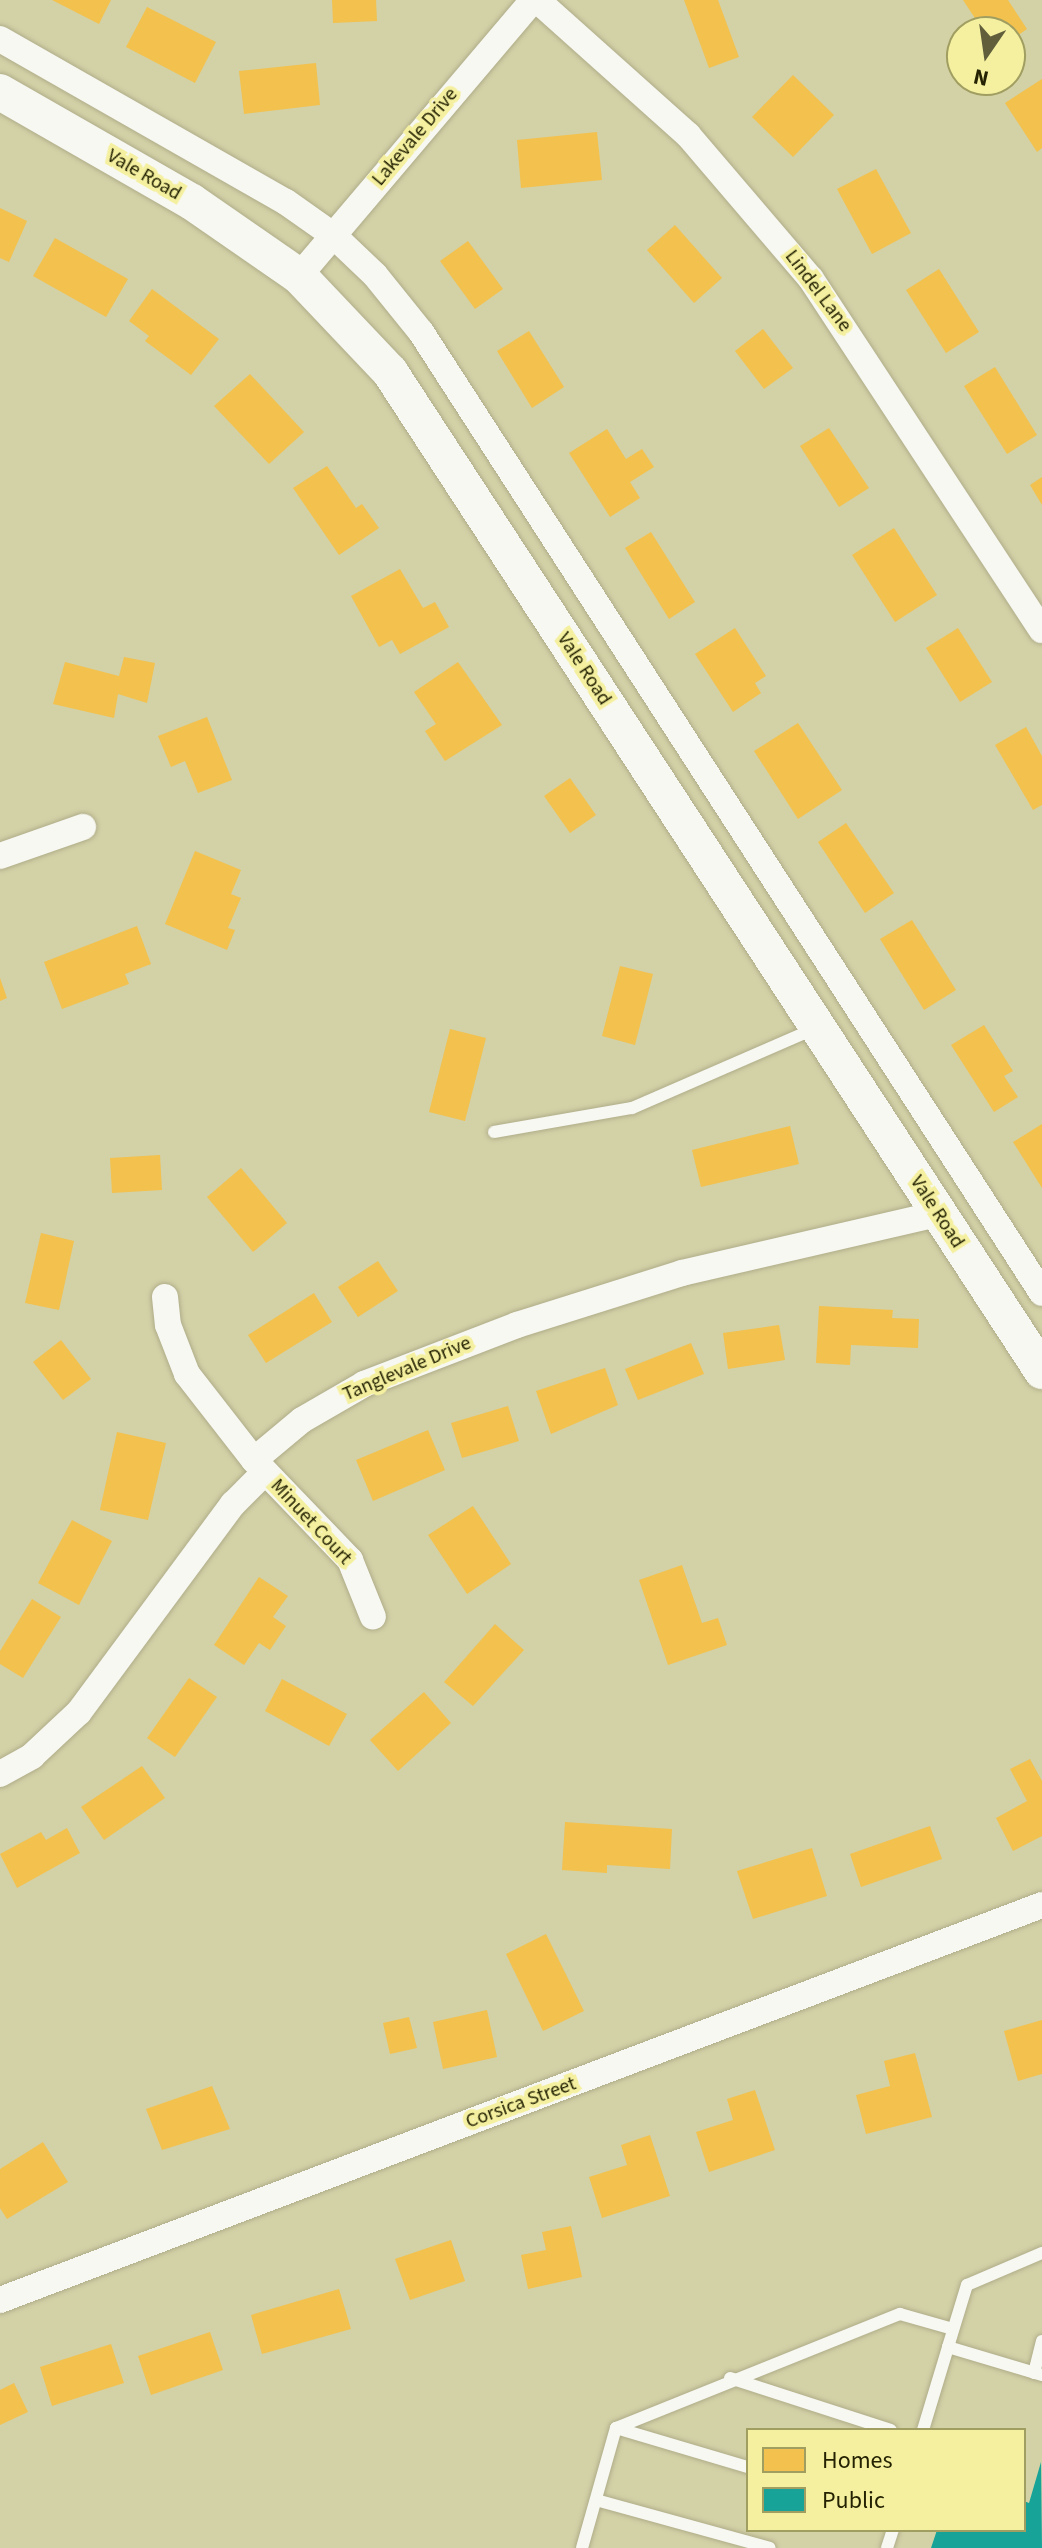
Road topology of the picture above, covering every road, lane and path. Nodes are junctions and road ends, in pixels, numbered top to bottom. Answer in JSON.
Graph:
{"nodes":[{"id":1,"x":535,"y":0,"type":"edge"},
{"id":2,"x":0,"y":39,"type":"edge"},
{"id":3,"x":0,"y":92,"type":"edge"},
{"id":4,"x":333,"y":235,"type":"junction"},
{"id":5,"x":299,"y":276,"type":"junction"},
{"id":6,"x":1042,"y":630,"type":"edge"},
{"id":7,"x":83,"y":827,"type":"dead end"},
{"id":8,"x":0,"y":856,"type":"edge"},
{"id":9,"x":817,"y":1028,"type":"junction"},
{"id":10,"x":494,"y":1132,"type":"dead end"},
{"id":11,"x":938,"y":1214,"type":"junction"},
{"id":12,"x":1042,"y":1293,"type":"edge"},
{"id":13,"x":165,"y":1297,"type":"dead end"},
{"id":14,"x":1042,"y":1371,"type":"edge"},
{"id":15,"x":259,"y":1466,"type":"junction"},
{"id":16,"x":373,"y":1617,"type":"dead end"},
{"id":17,"x":0,"y":1774,"type":"edge"},
{"id":18,"x":1042,"y":1905,"type":"edge"},
{"id":19,"x":1042,"y":2253,"type":"edge"},
{"id":20,"x":0,"y":2300,"type":"edge"},
{"id":21,"x":953,"y":2329,"type":"junction"},
{"id":22,"x":1042,"y":2341,"type":"edge"},
{"id":23,"x":948,"y":2347,"type":"junction"},
{"id":24,"x":1038,"y":2374,"type":"edge"},
{"id":25,"x":730,"y":2378,"type":"junction"},
{"id":26,"x":616,"y":2428,"type":"junction"},
{"id":27,"x":885,"y":2428,"type":"edge"},
{"id":28,"x":924,"y":2428,"type":"edge"},
{"id":29,"x":746,"y":2466,"type":"edge"},
{"id":30,"x":596,"y":2500,"type":"junction"},
{"id":31,"x":582,"y":2548,"type":"edge"},
{"id":32,"x":770,"y":2548,"type":"edge"}],
"edges":[{"from":1,"to":4,"type":"street","name":"Lakevale Drive"},
{"from":1,"to":6,"type":"street","name":"Lindel Lane"},
{"from":2,"to":4,"type":"street"},
{"from":3,"to":5,"type":"main road","name":"Vale Road"},
{"from":4,"to":5,"type":"street","name":"Lakevale Drive"},
{"from":4,"to":12,"type":"street"},
{"from":5,"to":9,"type":"main road","name":"Vale Road"},
{"from":7,"to":8,"type":"street"},
{"from":9,"to":10,"type":"lane"},
{"from":9,"to":11,"type":"main road","name":"Vale Road"},
{"from":11,"to":14,"type":"main road","name":"Vale Road"},
{"from":11,"to":15,"type":"street","name":"Tanglevale Drive"},
{"from":13,"to":15,"type":"street","name":"Minuet Court"},
{"from":15,"to":16,"type":"street","name":"Minuet Court"},
{"from":15,"to":17,"type":"street","name":"Tanglevale Drive"},
{"from":18,"to":20,"type":"street","name":"Corsica Street"},
{"from":19,"to":21,"type":"lane"},
{"from":21,"to":23,"type":"lane"},
{"from":21,"to":25,"type":"lane"},
{"from":22,"to":24,"type":"lane"},
{"from":23,"to":24,"type":"lane"},
{"from":23,"to":28,"type":"lane"},
{"from":25,"to":26,"type":"lane"},
{"from":25,"to":27,"type":"lane"},
{"from":26,"to":29,"type":"lane"},
{"from":26,"to":30,"type":"lane"},
{"from":30,"to":31,"type":"lane"},
{"from":30,"to":32,"type":"lane"}]}
